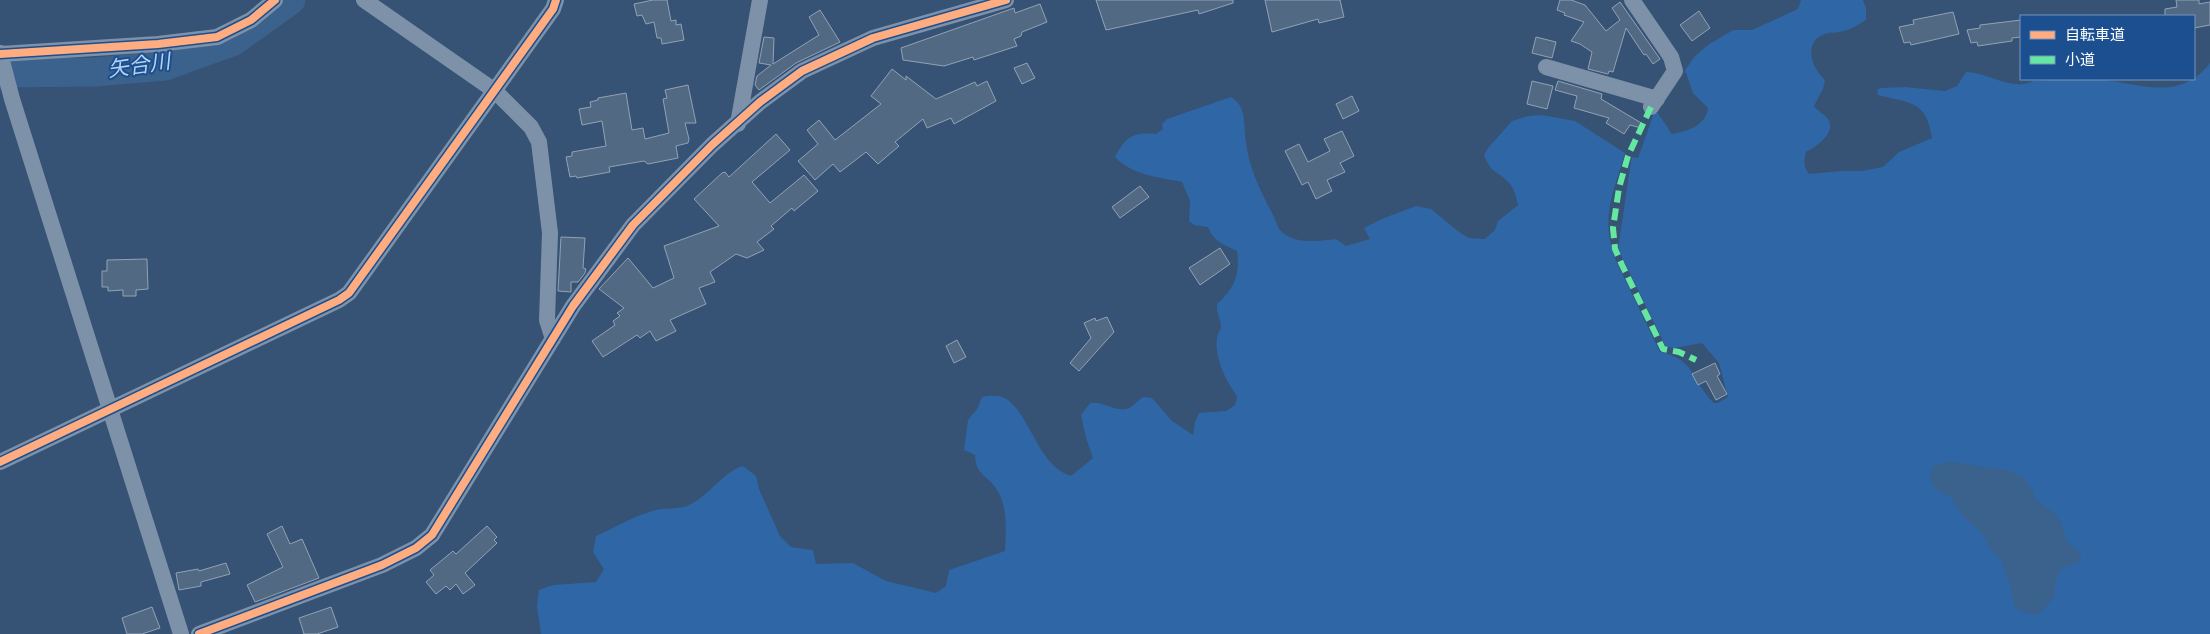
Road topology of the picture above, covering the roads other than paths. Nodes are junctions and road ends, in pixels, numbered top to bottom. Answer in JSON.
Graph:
{"nodes":[{"id":1,"x":275,"y":0,"type":"edge"},
{"id":2,"x":364,"y":0,"type":"edge"},
{"id":3,"x":556,"y":0,"type":"edge"},
{"id":4,"x":760,"y":0,"type":"edge"},
{"id":5,"x":1006,"y":0,"type":"edge"},
{"id":6,"x":1632,"y":0,"type":"edge"},
{"id":7,"x":0,"y":54,"type":"edge"},
{"id":8,"x":1546,"y":67,"type":"dead end"},
{"id":9,"x":495,"y":91,"type":"junction"},
{"id":10,"x":738,"y":124,"type":"junction"},
{"id":11,"x":553,"y":338,"type":"junction"},
{"id":12,"x":111,"y":409,"type":"junction"},
{"id":13,"x":0,"y":462,"type":"edge"},
{"id":14,"x":181,"y":634,"type":"edge"},
{"id":15,"x":199,"y":634,"type":"edge"}],
"edges":[{"from":1,"to":7,"type":"street"},
{"from":2,"to":9,"type":"street"},
{"from":3,"to":9,"type":"street"},
{"from":4,"to":10,"type":"street"},
{"from":5,"to":10,"type":"street"},
{"from":6,"to":8,"type":"street"},
{"from":7,"to":12,"type":"street"},
{"from":9,"to":11,"type":"street"},
{"from":9,"to":12,"type":"street"},
{"from":10,"to":11,"type":"street"},
{"from":11,"to":15,"type":"street"},
{"from":12,"to":13,"type":"street"},
{"from":12,"to":14,"type":"street"}]}
